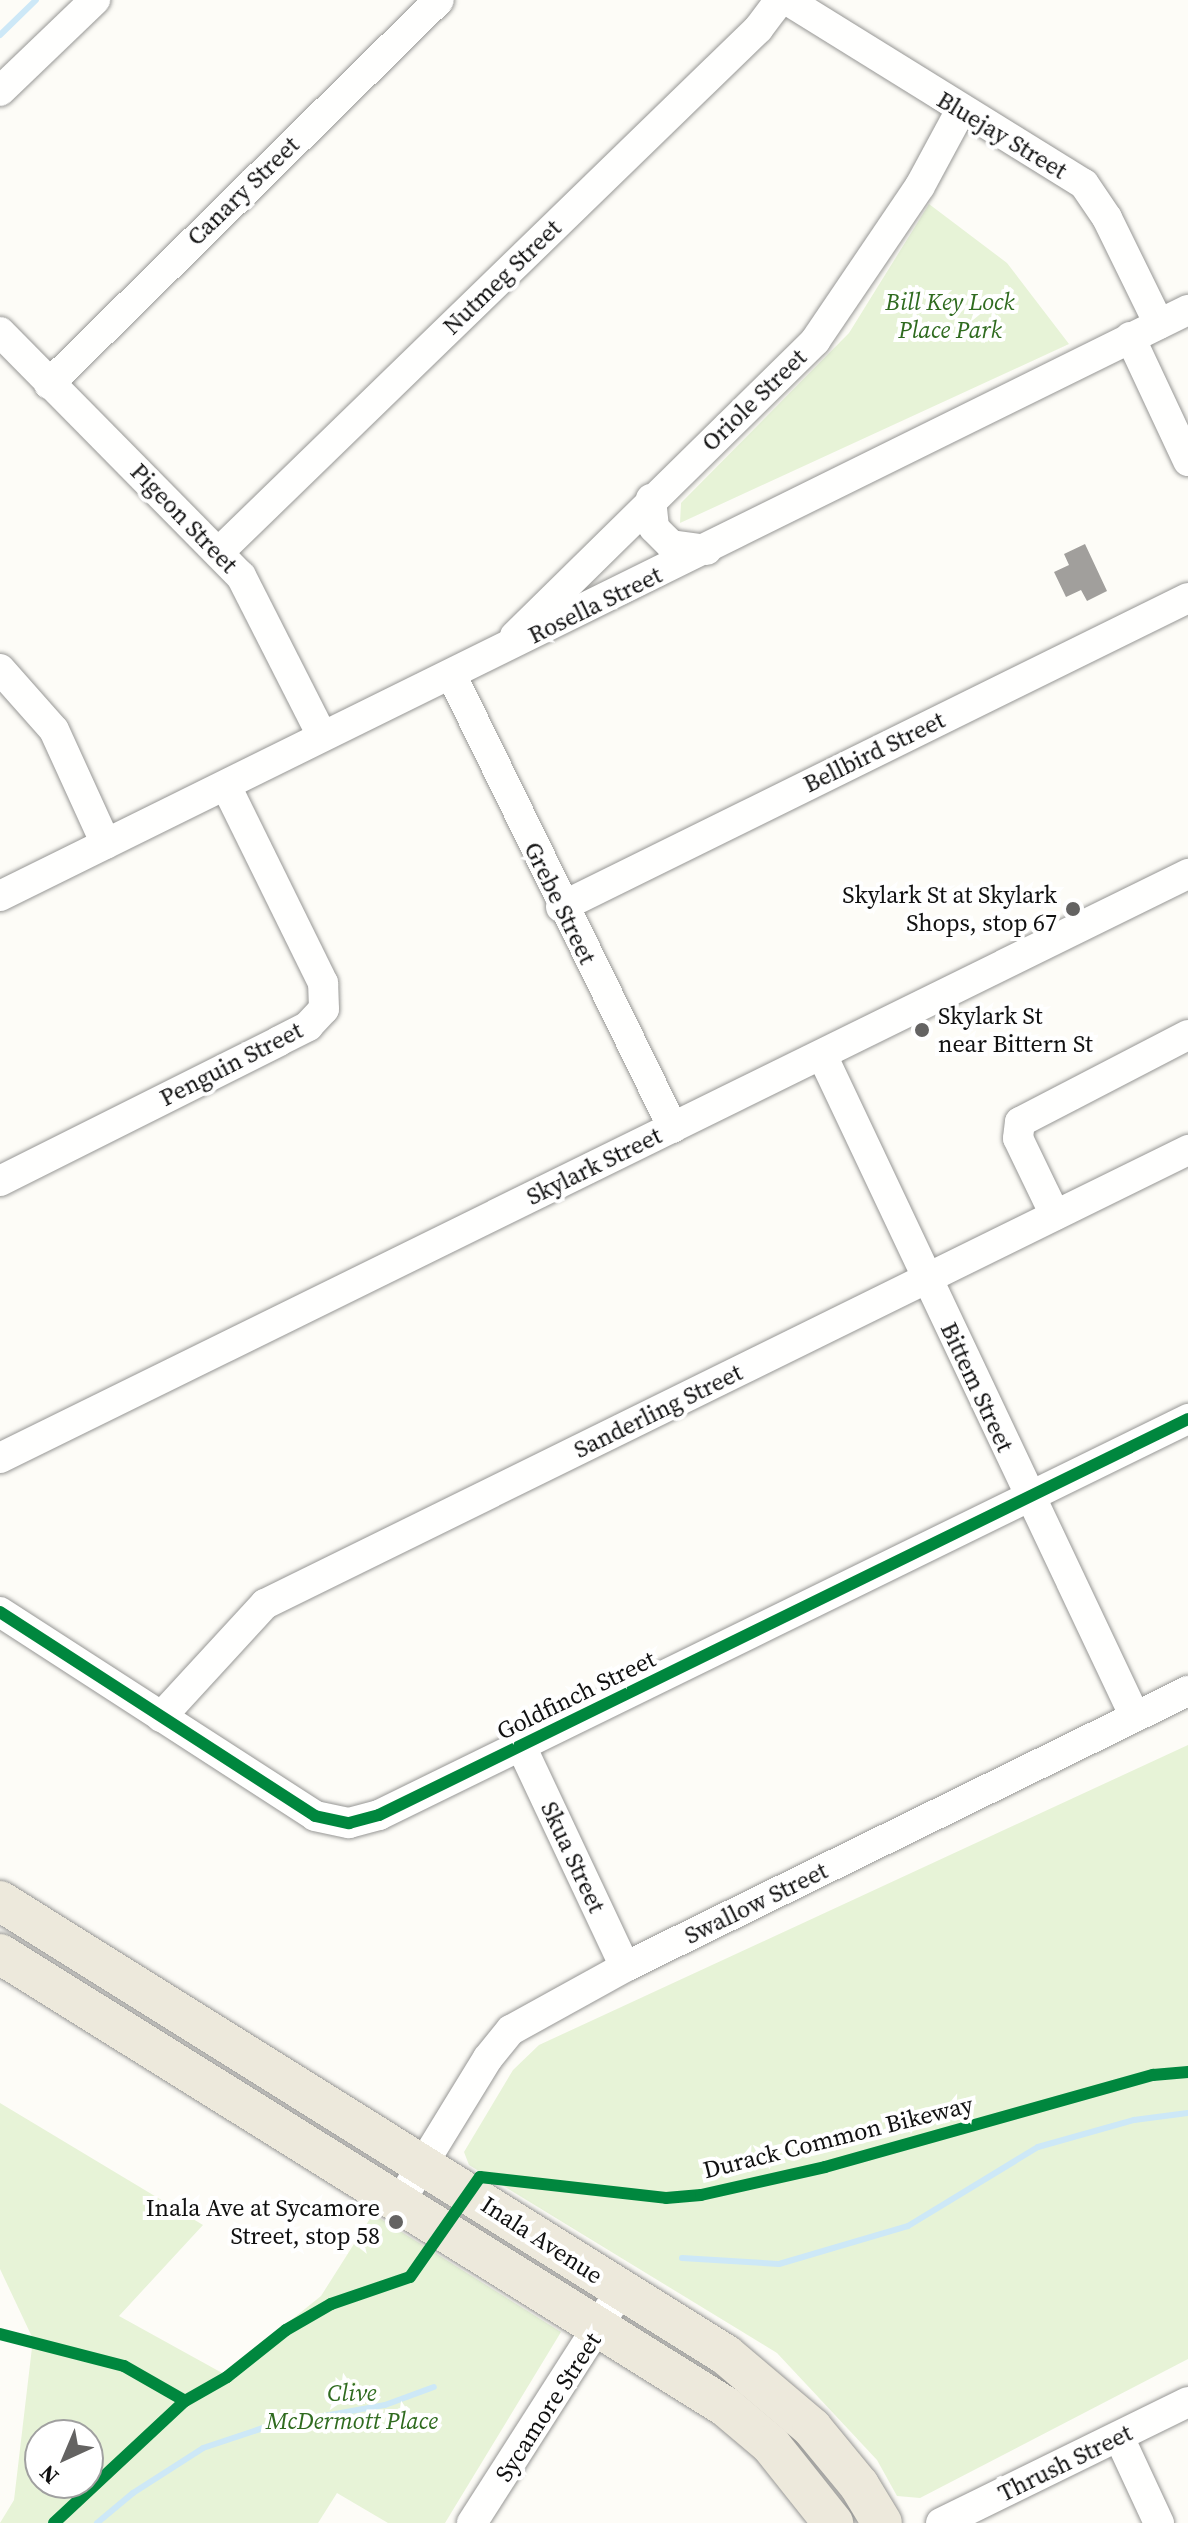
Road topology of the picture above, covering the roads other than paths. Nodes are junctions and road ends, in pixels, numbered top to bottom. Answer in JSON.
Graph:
{"nodes":[{"id":1,"x":95,"y":0,"type":"edge"},
{"id":2,"x":439,"y":0,"type":"edge"},
{"id":3,"x":780,"y":0,"type":"edge"},
{"id":4,"x":787,"y":0,"type":"edge"},
{"id":5,"x":0,"y":91,"type":"edge"},
{"id":6,"x":961,"y":110,"type":"junction"},
{"id":7,"x":1188,"y":310,"type":"edge"},
{"id":8,"x":1159,"y":324,"type":"junction"},
{"id":9,"x":0,"y":332,"type":"edge"},
{"id":10,"x":1130,"y":337,"type":"junction"},
{"id":11,"x":49,"y":384,"type":"junction"},
{"id":12,"x":1188,"y":461,"type":"edge"},
{"id":13,"x":651,"y":499,"type":"junction"},
{"id":14,"x":707,"y":550,"type":"junction"},
{"id":15,"x":220,"y":551,"type":"junction"},
{"id":16,"x":1188,"y":598,"type":"edge"},
{"id":17,"x":498,"y":653,"type":"junction"},
{"id":18,"x":0,"y":669,"type":"edge"},
{"id":19,"x":452,"y":676,"type":"junction"},
{"id":20,"x":322,"y":736,"type":"junction"},
{"id":21,"x":226,"y":786,"type":"junction"},
{"id":22,"x":106,"y":844,"type":"junction"},
{"id":23,"x":1188,"y":874,"type":"edge"},
{"id":24,"x":0,"y":896,"type":"edge"},
{"id":25,"x":561,"y":907,"type":"junction"},
{"id":26,"x":1188,"y":1035,"type":"edge"},
{"id":27,"x":822,"y":1055,"type":"junction"},
{"id":28,"x":673,"y":1128,"type":"junction"},
{"id":29,"x":1188,"y":1150,"type":"edge"},
{"id":30,"x":0,"y":1181,"type":"edge"},
{"id":31,"x":1055,"y":1215,"type":"junction"},
{"id":32,"x":926,"y":1279,"type":"junction"},
{"id":33,"x":1188,"y":1419,"type":"edge"},
{"id":34,"x":0,"y":1458,"type":"edge"},
{"id":35,"x":1029,"y":1497,"type":"junction"},
{"id":36,"x":0,"y":1612,"type":"edge"},
{"id":37,"x":1188,"y":1691,"type":"edge"},
{"id":38,"x":161,"y":1717,"type":"junction"},
{"id":39,"x":1135,"y":1717,"type":"junction"},
{"id":40,"x":521,"y":1746,"type":"junction"},
{"id":41,"x":0,"y":1901,"type":"edge"},
{"id":42,"x":0,"y":1954,"type":"edge"},
{"id":43,"x":625,"y":1967,"type":"junction"},
{"id":44,"x":424,"y":2165,"type":"junction"},
{"id":45,"x":399,"y":2203,"type":"junction"},
{"id":46,"x":621,"y":2290,"type":"junction"},
{"id":47,"x":600,"y":2327,"type":"junction"},
{"id":48,"x":1188,"y":2402,"type":"edge"},
{"id":49,"x":1119,"y":2437,"type":"junction"},
{"id":50,"x":472,"y":2523,"type":"edge"},
{"id":51,"x":833,"y":2523,"type":"edge"},
{"id":52,"x":882,"y":2523,"type":"edge"},
{"id":53,"x":941,"y":2523,"type":"edge"},
{"id":54,"x":1159,"y":2523,"type":"edge"}],
"edges":[{"from":1,"to":5,"type":"street"},
{"from":2,"to":11,"type":"street","name":"Canary Street"},
{"from":3,"to":15,"type":"street","name":"Nutmeg Street"},
{"from":4,"to":6,"type":"street","name":"Bluejay Street"},
{"from":6,"to":8,"type":"street","name":"Bluejay Street"},
{"from":6,"to":13,"type":"street","name":"Oriole Street"},
{"from":7,"to":8,"type":"street","name":"Rosella Street"},
{"from":8,"to":10,"type":"street","name":"Rosella Street"},
{"from":9,"to":11,"type":"street","name":"Pigeon Street"},
{"from":10,"to":12,"type":"street"},
{"from":10,"to":14,"type":"street","name":"Rosella Street"},
{"from":11,"to":15,"type":"street","name":"Pigeon Street"},
{"from":13,"to":14,"type":"street"},
{"from":13,"to":17,"type":"street","name":"Oriole Street"},
{"from":14,"to":17,"type":"street","name":"Rosella Street"},
{"from":15,"to":20,"type":"street","name":"Pigeon Street"},
{"from":16,"to":25,"type":"street","name":"Bellbird Street"},
{"from":17,"to":19,"type":"street","name":"Rosella Street"},
{"from":18,"to":22,"type":"street"},
{"from":19,"to":20,"type":"street","name":"Rosella Street"},
{"from":19,"to":25,"type":"street","name":"Grebe Street"},
{"from":20,"to":21,"type":"street","name":"Rosella Street"},
{"from":21,"to":22,"type":"street","name":"Rosella Street"},
{"from":21,"to":30,"type":"street","name":"Penguin Street"},
{"from":22,"to":24,"type":"street","name":"Rosella Street"},
{"from":23,"to":27,"type":"street","name":"Skylark Street"},
{"from":25,"to":28,"type":"street","name":"Grebe Street"},
{"from":26,"to":31,"type":"street"},
{"from":27,"to":28,"type":"street","name":"Skylark Street"},
{"from":27,"to":32,"type":"street","name":"Bittem Street"},
{"from":28,"to":34,"type":"street","name":"Skylark Street"},
{"from":29,"to":31,"type":"street","name":"Sanderling Street"},
{"from":31,"to":32,"type":"street","name":"Sanderling Street"},
{"from":32,"to":35,"type":"street","name":"Bittem Street"},
{"from":32,"to":38,"type":"street","name":"Sanderling Street"},
{"from":33,"to":35,"type":"street","name":"Goldfinch Street"},
{"from":35,"to":39,"type":"street","name":"Bittem Street"},
{"from":35,"to":40,"type":"street","name":"Goldfinch Street"},
{"from":36,"to":38,"type":"street","name":"Goldfinch Street"},
{"from":37,"to":39,"type":"street","name":"Swallow Street"},
{"from":38,"to":40,"type":"street","name":"Goldfinch Street"},
{"from":39,"to":43,"type":"street","name":"Swallow Street"},
{"from":40,"to":43,"type":"street","name":"Skua Street"},
{"from":41,"to":44,"type":"main road","name":"Inala Avenue"},
{"from":42,"to":45,"type":"main road","name":"Inala Avenue"},
{"from":43,"to":44,"type":"street","name":"Swallow Street"},
{"from":44,"to":45,"type":"street","name":"Swallow Street"},
{"from":44,"to":46,"type":"main road","name":"Inala Avenue"},
{"from":45,"to":47,"type":"main road","name":"Inala Avenue"},
{"from":46,"to":47,"type":"street","name":"Sycamore Street"},
{"from":46,"to":52,"type":"main road","name":"Inala Avenue"},
{"from":47,"to":50,"type":"street","name":"Sycamore Street"},
{"from":47,"to":51,"type":"main road","name":"Inala Avenue"},
{"from":48,"to":49,"type":"street","name":"Thrush Street"},
{"from":49,"to":53,"type":"street","name":"Thrush Street"},
{"from":49,"to":54,"type":"street"}]}
